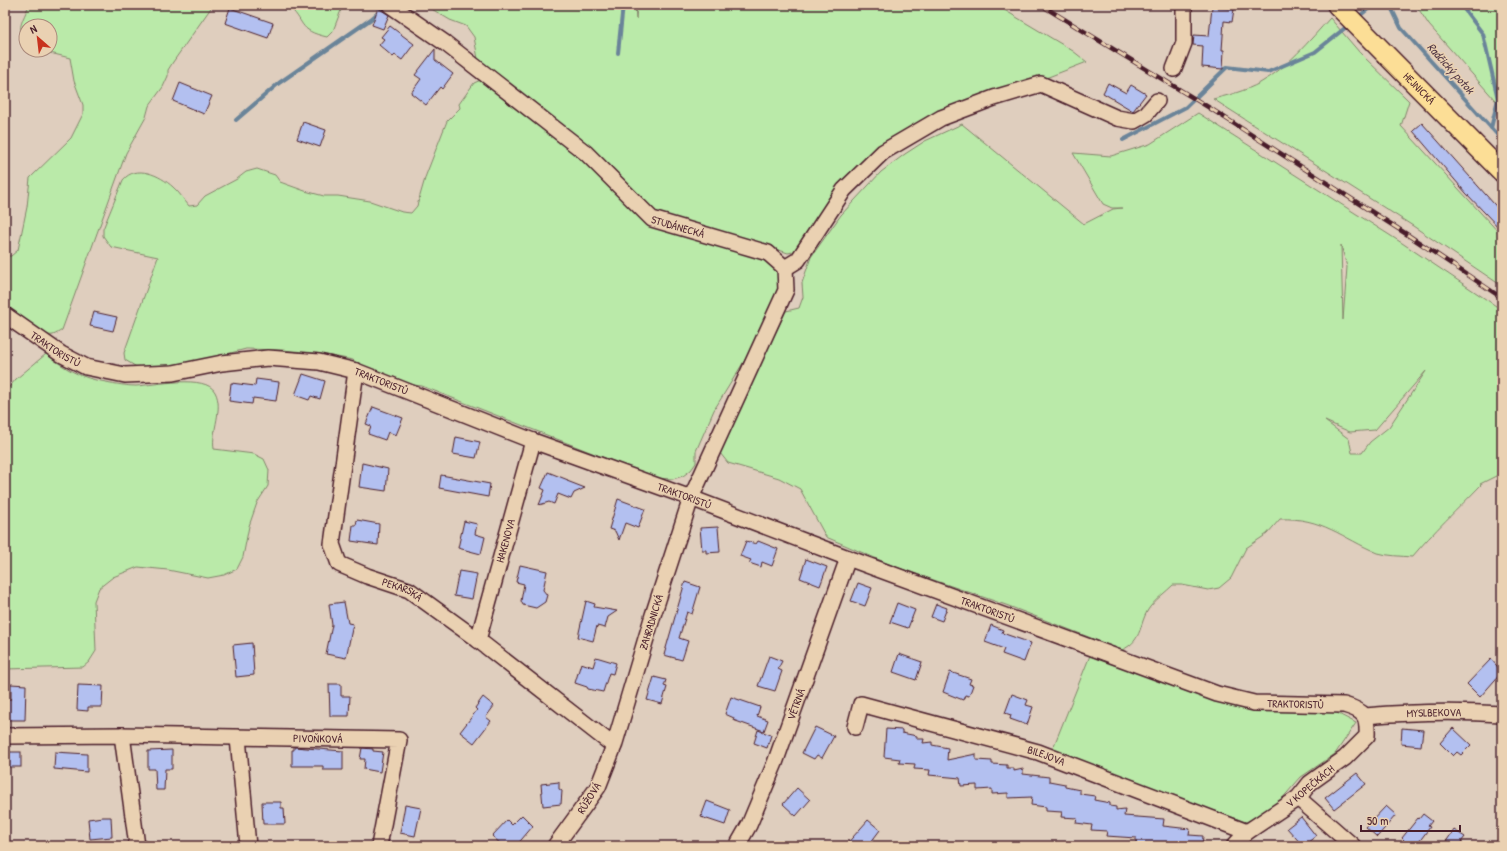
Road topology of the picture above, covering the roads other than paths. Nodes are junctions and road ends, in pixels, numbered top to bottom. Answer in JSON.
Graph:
{"nodes":[{"id":1,"x":390,"y":5,"type":"edge"},
{"id":2,"x":1184,"y":5,"type":"edge"},
{"id":3,"x":1337,"y":5,"type":"edge"},
{"id":4,"x":1174,"y":70,"type":"dead end"},
{"id":5,"x":1157,"y":101,"type":"dead end"},
{"id":6,"x":1502,"y":172,"type":"edge"},
{"id":7,"x":785,"y":268,"type":"junction"},
{"id":8,"x":5,"y":315,"type":"edge"},
{"id":9,"x":356,"y":370,"type":"junction"},
{"id":10,"x":533,"y":442,"type":"junction"},
{"id":11,"x":691,"y":498,"type":"junction"},
{"id":12,"x":848,"y":558,"type":"junction"},
{"id":13,"x":478,"y":640,"type":"junction"},
{"id":14,"x":1502,"y":714,"type":"edge"},
{"id":15,"x":1365,"y":716,"type":"junction"},
{"id":16,"x":855,"y":727,"type":"dead end"},
{"id":17,"x":122,"y":735,"type":"junction"},
{"id":18,"x":5,"y":736,"type":"edge"},
{"id":19,"x":238,"y":738,"type":"junction"},
{"id":20,"x":614,"y":746,"type":"junction"},
{"id":21,"x":1298,"y":798,"type":"junction"},
{"id":22,"x":1247,"y":832,"type":"junction"},
{"id":23,"x":137,"y":846,"type":"edge"},
{"id":24,"x":248,"y":846,"type":"edge"},
{"id":25,"x":379,"y":846,"type":"edge"},
{"id":26,"x":555,"y":846,"type":"edge"},
{"id":27,"x":737,"y":846,"type":"edge"},
{"id":28,"x":1234,"y":846,"type":"edge"},
{"id":29,"x":1353,"y":846,"type":"edge"}],
"edges":[{"from":1,"to":7,"type":"street","name":"STUDÁNECKÁ"},
{"from":2,"to":4,"type":"street"},
{"from":3,"to":6,"type":"main road","name":"HEJNICKÁ"},
{"from":5,"to":7,"type":"street"},
{"from":7,"to":11,"type":"street"},
{"from":8,"to":9,"type":"street","name":"TRAKTORISTŮ"},
{"from":9,"to":10,"type":"street","name":"TRAKTORISTŮ"},
{"from":9,"to":13,"type":"street","name":"PEKAŘSKÁ"},
{"from":10,"to":11,"type":"street","name":"TRAKTORISTŮ"},
{"from":10,"to":13,"type":"street","name":"HAKENOVA"},
{"from":11,"to":12,"type":"street","name":"TRAKTORISTŮ"},
{"from":11,"to":20,"type":"street","name":"ZAHRADNICKÁ"},
{"from":12,"to":15,"type":"street","name":"TRAKTORISTŮ"},
{"from":12,"to":27,"type":"street","name":"VĚTRNÁ"},
{"from":13,"to":20,"type":"street","name":"PEKAŘSKÁ"},
{"from":14,"to":15,"type":"street","name":"MYSLBEKOVA"},
{"from":15,"to":21,"type":"street","name":"V KOPEČKÁCH"},
{"from":16,"to":22,"type":"street","name":"BILEJOVA"},
{"from":17,"to":18,"type":"street","name":"PIVOŇKOVÁ"},
{"from":17,"to":19,"type":"street","name":"PIVOŇKOVÁ"},
{"from":17,"to":23,"type":"street"},
{"from":19,"to":24,"type":"street"},
{"from":19,"to":25,"type":"street","name":"PIVOŇKOVÁ"},
{"from":20,"to":26,"type":"street","name":"RŮŽOVÁ"},
{"from":21,"to":22,"type":"street","name":"V KOPEČKÁCH"},
{"from":21,"to":29,"type":"street"},
{"from":22,"to":28,"type":"street","name":"V KOPEČKÁCH"}]}
